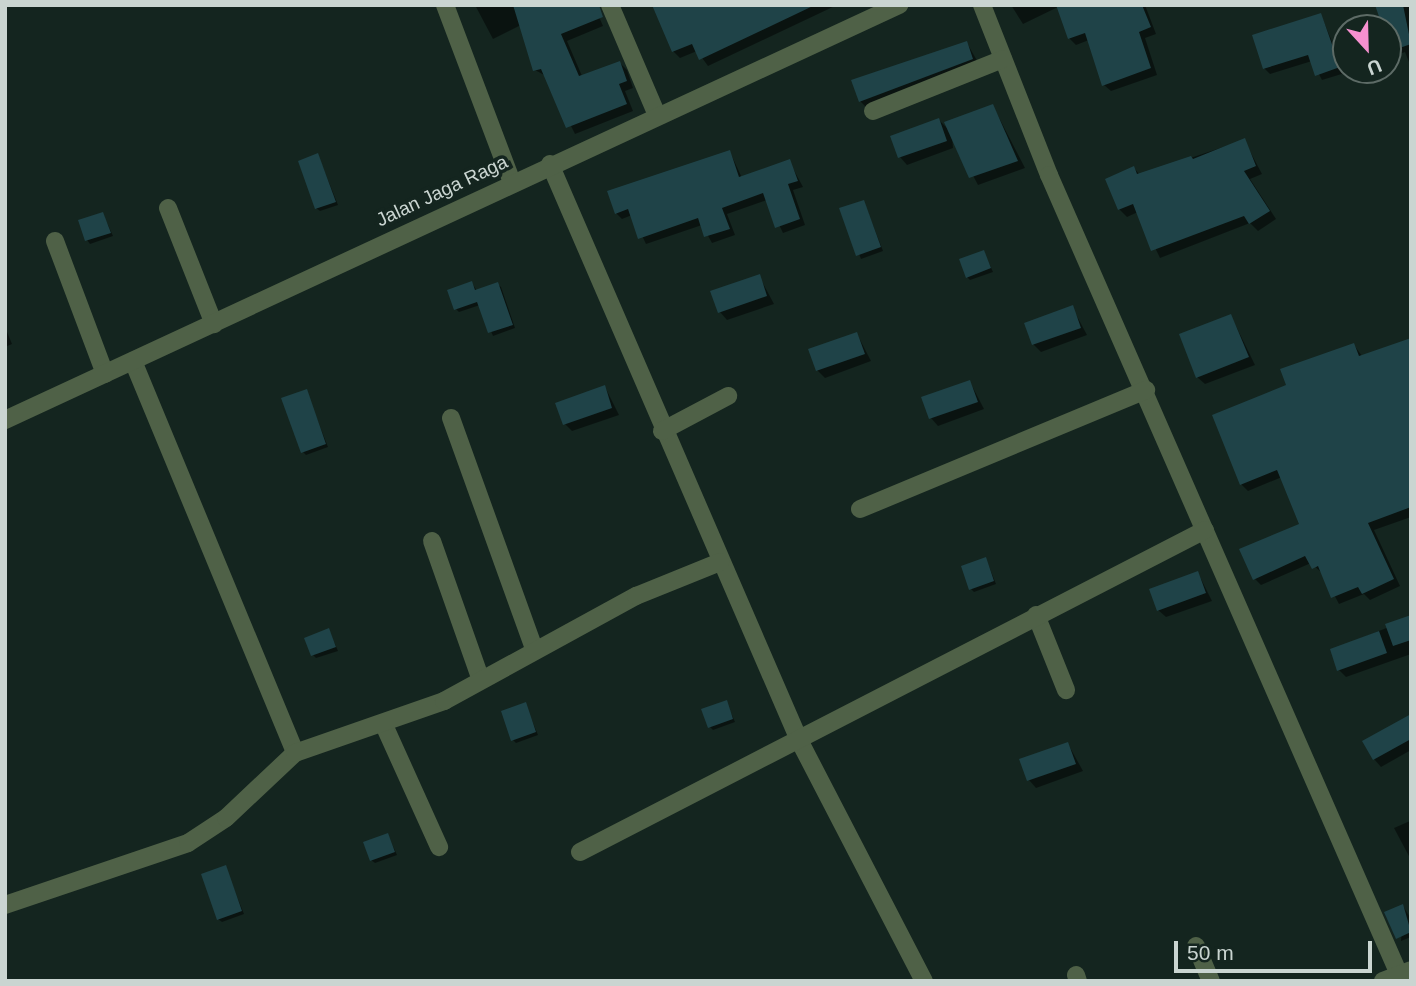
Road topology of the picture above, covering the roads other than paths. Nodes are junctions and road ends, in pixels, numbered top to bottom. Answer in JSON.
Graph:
{"nodes":[{"id":1,"x":444,"y":5,"type":"edge"},
{"id":2,"x":610,"y":5,"type":"edge"},
{"id":3,"x":898,"y":5,"type":"edge"},
{"id":4,"x":982,"y":5,"type":"edge"},
{"id":5,"x":1003,"y":59,"type":"junction"},
{"id":6,"x":873,"y":111,"type":"dead end"},
{"id":7,"x":657,"y":115,"type":"junction"},
{"id":8,"x":550,"y":164,"type":"junction"},
{"id":9,"x":512,"y":181,"type":"junction"},
{"id":10,"x":167,"y":208,"type":"dead end"},
{"id":11,"x":55,"y":241,"type":"dead end"},
{"id":12,"x":214,"y":324,"type":"junction"},
{"id":13,"x":133,"y":361,"type":"junction"},
{"id":14,"x":105,"y":374,"type":"junction"},
{"id":15,"x":1146,"y":390,"type":"junction"},
{"id":16,"x":728,"y":396,"type":"dead end"},
{"id":17,"x":451,"y":418,"type":"dead end"},
{"id":18,"x":5,"y":420,"type":"edge"},
{"id":19,"x":662,"y":432,"type":"junction"},
{"id":20,"x":860,"y":509,"type":"dead end"},
{"id":21,"x":1205,"y":530,"type":"junction"},
{"id":22,"x":432,"y":541,"type":"dead end"},
{"id":23,"x":720,"y":562,"type":"junction"},
{"id":24,"x":1036,"y":615,"type":"junction"},
{"id":25,"x":534,"y":649,"type":"junction"},
{"id":26,"x":481,"y":680,"type":"junction"},
{"id":27,"x":1066,"y":690,"type":"dead end"},
{"id":28,"x":384,"y":724,"type":"junction"},
{"id":29,"x":799,"y":740,"type":"junction"},
{"id":30,"x":295,"y":753,"type":"junction"},
{"id":31,"x":439,"y":847,"type":"dead end"},
{"id":32,"x":580,"y":852,"type":"dead end"},
{"id":33,"x":5,"y":905,"type":"edge"},
{"id":34,"x":1196,"y":946,"type":"dead end"},
{"id":35,"x":1399,"y":976,"type":"edge"},
{"id":36,"x":924,"y":981,"type":"edge"},
{"id":37,"x":1211,"y":981,"type":"edge"}],
"edges":[{"from":1,"to":9,"type":"street"},
{"from":2,"to":7,"type":"street"},
{"from":3,"to":7,"type":"street","name":"Jalan Jaga Raga"},
{"from":4,"to":5,"type":"street"},
{"from":5,"to":6,"type":"street"},
{"from":5,"to":15,"type":"street"},
{"from":7,"to":8,"type":"street","name":"Jalan Jaga Raga"},
{"from":8,"to":9,"type":"street","name":"Jalan Jaga Raga"},
{"from":8,"to":19,"type":"street"},
{"from":9,"to":12,"type":"street","name":"Jalan Jaga Raga"},
{"from":10,"to":12,"type":"street"},
{"from":11,"to":14,"type":"street"},
{"from":12,"to":13,"type":"street","name":"Jalan Jaga Raga"},
{"from":13,"to":14,"type":"street","name":"Jalan Jaga Raga"},
{"from":13,"to":30,"type":"street"},
{"from":14,"to":18,"type":"street","name":"Jalan Jaga Raga"},
{"from":15,"to":20,"type":"street"},
{"from":15,"to":21,"type":"street"},
{"from":16,"to":19,"type":"street"},
{"from":17,"to":25,"type":"street"},
{"from":19,"to":23,"type":"street"},
{"from":21,"to":24,"type":"street"},
{"from":21,"to":35,"type":"street"},
{"from":22,"to":26,"type":"street"},
{"from":23,"to":25,"type":"street"},
{"from":23,"to":29,"type":"street"},
{"from":24,"to":27,"type":"street"},
{"from":24,"to":29,"type":"street"},
{"from":25,"to":26,"type":"street"},
{"from":26,"to":28,"type":"street"},
{"from":28,"to":30,"type":"street"},
{"from":28,"to":31,"type":"street"},
{"from":29,"to":32,"type":"street"},
{"from":29,"to":36,"type":"street"},
{"from":30,"to":33,"type":"street"},
{"from":34,"to":37,"type":"street"}]}
